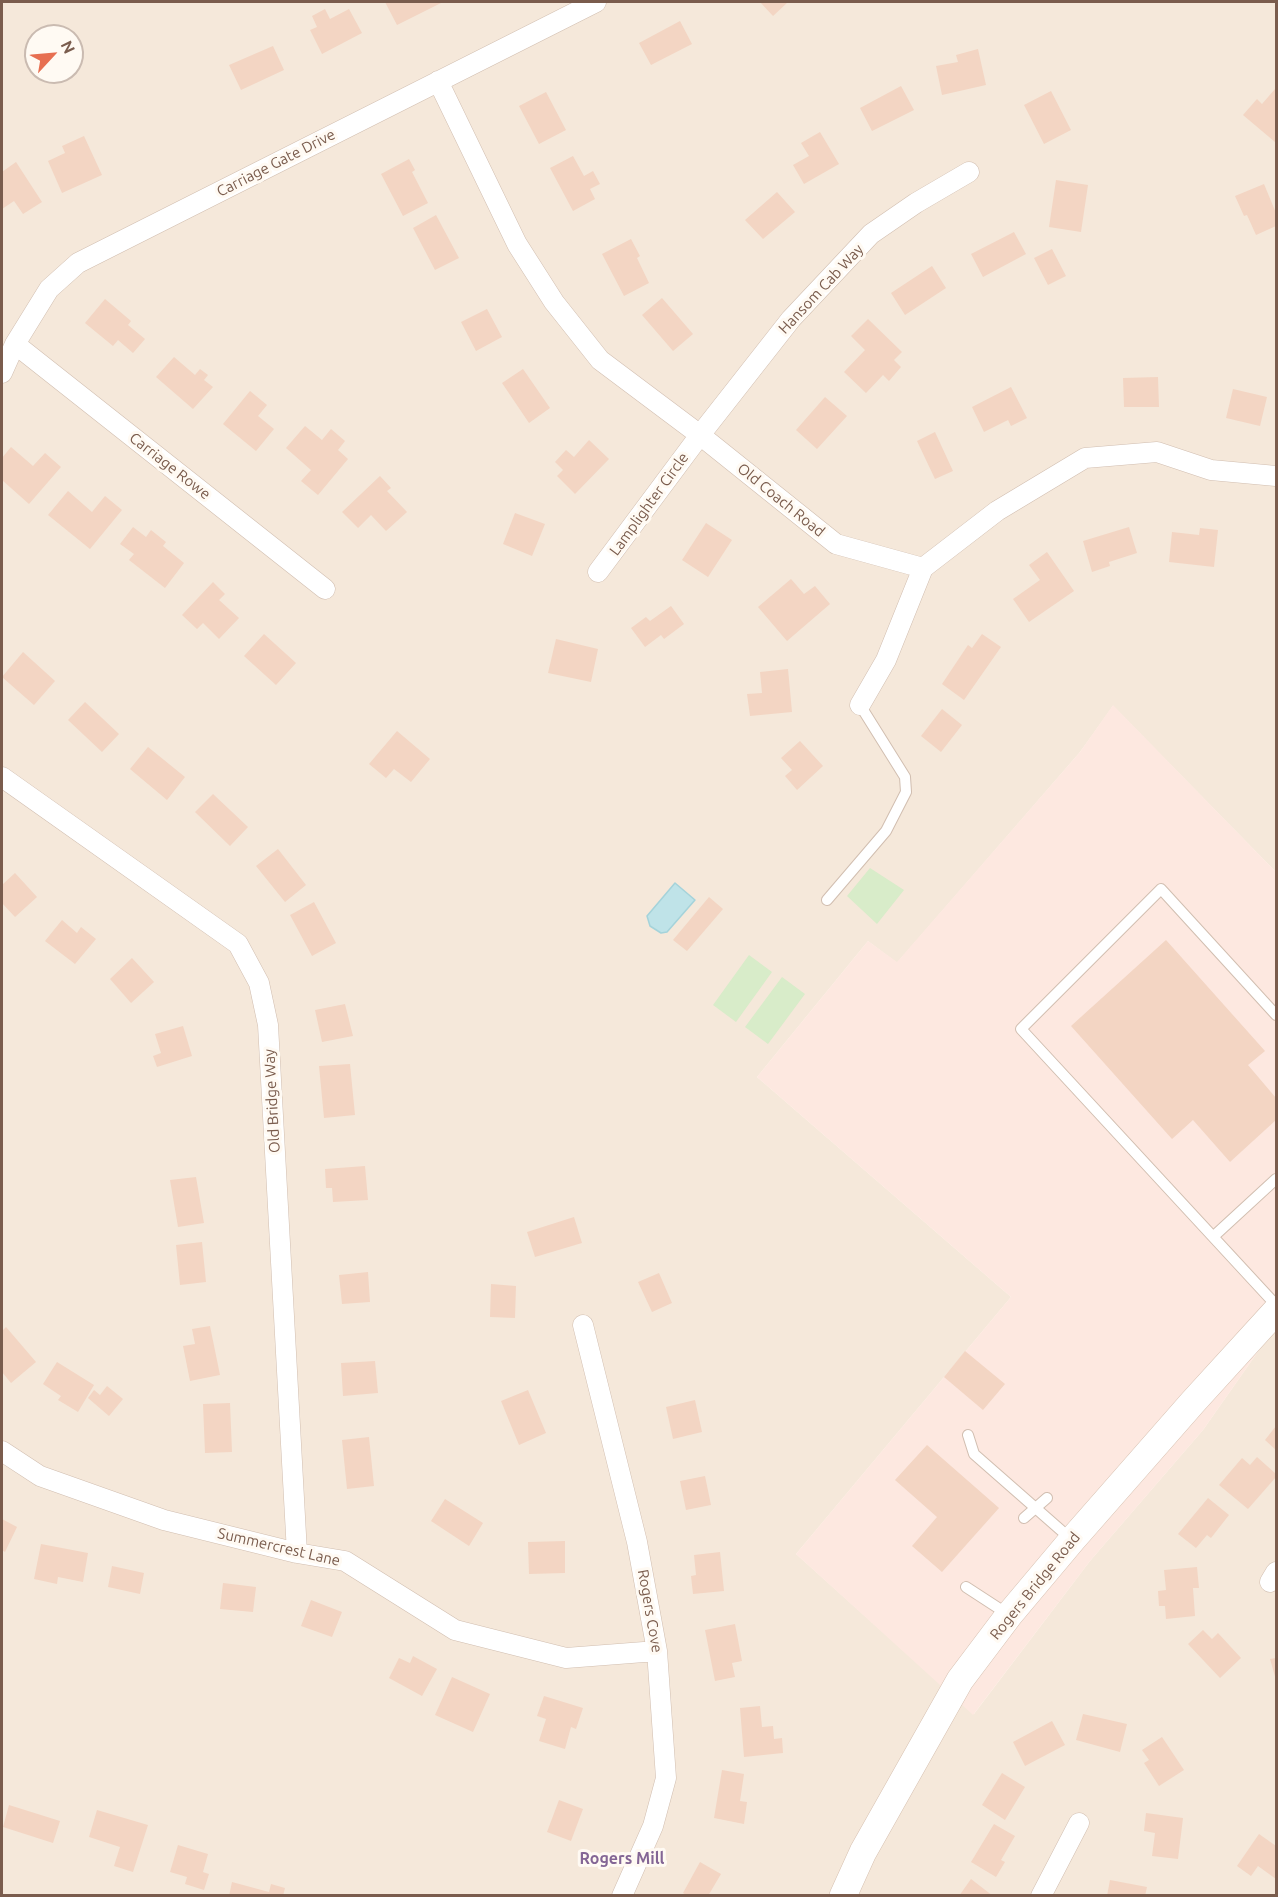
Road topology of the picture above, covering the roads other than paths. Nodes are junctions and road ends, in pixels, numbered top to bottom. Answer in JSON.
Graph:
{"nodes":[{"id":1,"x":596,"y":2,"type":"edge"},
{"id":2,"x":438,"y":81,"type":"junction"},
{"id":3,"x":969,"y":172,"type":"dead end"},
{"id":4,"x":15,"y":344,"type":"junction"},
{"id":5,"x":2,"y":373,"type":"edge"},
{"id":6,"x":700,"y":435,"type":"junction"},
{"id":7,"x":1276,"y":477,"type":"edge"},
{"id":8,"x":923,"y":568,"type":"junction"},
{"id":9,"x":598,"y":573,"type":"dead end"},
{"id":10,"x":325,"y":589,"type":"dead end"},
{"id":11,"x":860,"y":705,"type":"joint"},
{"id":12,"x":2,"y":777,"type":"edge"},
{"id":13,"x":827,"y":900,"type":"dead end"},
{"id":14,"x":1276,"y":1015,"type":"edge"},
{"id":15,"x":1276,"y":1179,"type":"edge"},
{"id":16,"x":1214,"y":1236,"type":"junction"},
{"id":17,"x":1276,"y":1305,"type":"edge"},
{"id":18,"x":1276,"y":1311,"type":"edge"},
{"id":19,"x":583,"y":1325,"type":"dead end"},
{"id":20,"x":968,"y":1435,"type":"dead end"},
{"id":21,"x":2,"y":1451,"type":"edge"},
{"id":22,"x":1047,"y":1498,"type":"dead end"},
{"id":23,"x":1036,"y":1507,"type":"junction"},
{"id":24,"x":1024,"y":1518,"type":"dead end"},
{"id":25,"x":1072,"y":1540,"type":"junction"},
{"id":26,"x":297,"y":1553,"type":"junction"},
{"id":27,"x":966,"y":1587,"type":"dead end"},
{"id":28,"x":1009,"y":1615,"type":"junction"},
{"id":29,"x":657,"y":1652,"type":"junction"},
{"id":30,"x":1079,"y":1824,"type":"dead end"},
{"id":31,"x":622,"y":1896,"type":"edge"},
{"id":32,"x":843,"y":1896,"type":"edge"},
{"id":33,"x":1041,"y":1896,"type":"edge"}],
"edges":[{"from":1,"to":2,"type":"street","name":"Carriage Gate Drive"},
{"from":2,"to":4,"type":"street","name":"Carriage Gate Drive"},
{"from":2,"to":6,"type":"street","name":"Old Coach Road"},
{"from":3,"to":6,"type":"street","name":"Hansom Cab Way"},
{"from":4,"to":5,"type":"street","name":"Carriage Gate Drive"},
{"from":4,"to":10,"type":"street","name":"Carriage Rowe"},
{"from":6,"to":8,"type":"street","name":"Old Coach Road"},
{"from":6,"to":9,"type":"street","name":"Lamplighter Circle"},
{"from":7,"to":8,"type":"street"},
{"from":8,"to":11,"type":"street"},
{"from":11,"to":13,"type":"lane"},
{"from":12,"to":26,"type":"street","name":"Old Bridge Way"},
{"from":14,"to":16,"type":"lane"},
{"from":15,"to":16,"type":"lane"},
{"from":16,"to":17,"type":"lane"},
{"from":18,"to":25,"type":"street","name":"Rogers Bridge Road"},
{"from":19,"to":29,"type":"street","name":"Rogers Cove"},
{"from":20,"to":23,"type":"lane"},
{"from":21,"to":26,"type":"street","name":"Summercrest Lane"},
{"from":22,"to":23,"type":"lane"},
{"from":23,"to":24,"type":"lane"},
{"from":23,"to":25,"type":"lane"},
{"from":25,"to":28,"type":"street","name":"Rogers Bridge Road"},
{"from":26,"to":29,"type":"street","name":"Summercrest Lane"},
{"from":27,"to":28,"type":"lane"},
{"from":28,"to":32,"type":"street","name":"Rogers Bridge Road"},
{"from":29,"to":31,"type":"street","name":"Rogers Cove"},
{"from":30,"to":33,"type":"street"}]}
